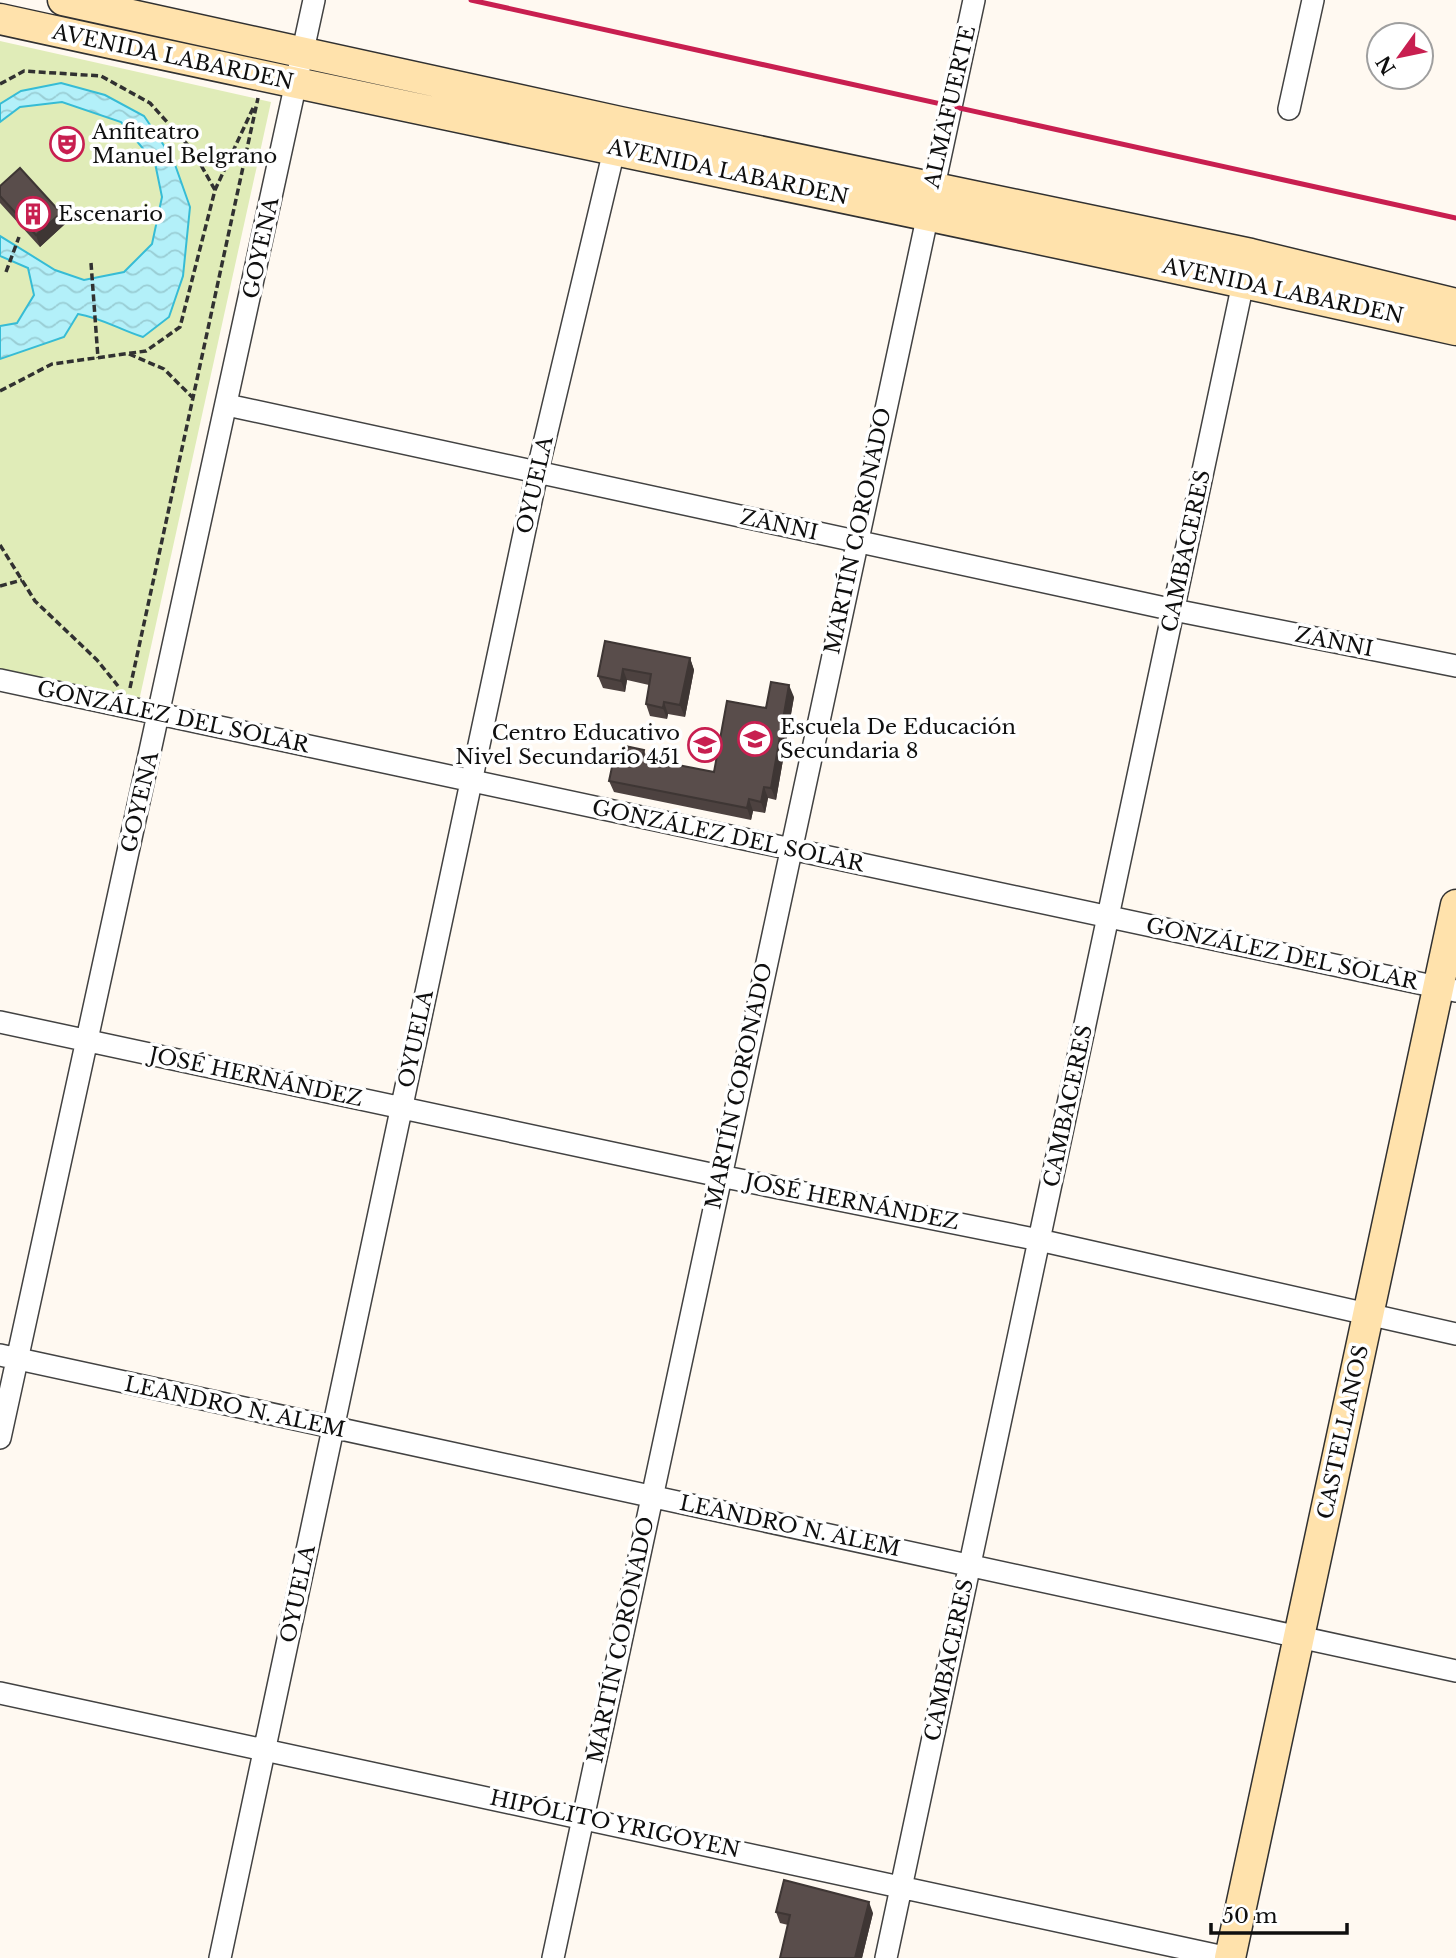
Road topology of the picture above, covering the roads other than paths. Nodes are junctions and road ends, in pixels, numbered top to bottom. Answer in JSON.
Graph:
{"nodes":[{"id":1,"x":63,"y":0,"type":"edge"},
{"id":2,"x":314,"y":0,"type":"edge"},
{"id":3,"x":974,"y":0,"type":"edge"},
{"id":4,"x":1313,"y":0,"type":"edge"},
{"id":5,"x":0,"y":19,"type":"edge"},
{"id":6,"x":303,"y":53,"type":"junction"},
{"id":7,"x":297,"y":85,"type":"junction"},
{"id":8,"x":1289,"y":109,"type":"dead end"},
{"id":9,"x":617,"y":136,"type":"junction"},
{"id":10,"x":929,"y":201,"type":"junction"},
{"id":11,"x":1247,"y":268,"type":"junction"},
{"id":12,"x":1456,"y":304,"type":"edge"},
{"id":13,"x":1456,"y":330,"type":"edge"},
{"id":14,"x":227,"y":405,"type":"junction"},
{"id":15,"x":537,"y":473,"type":"junction"},
{"id":16,"x":856,"y":542,"type":"junction"},
{"id":17,"x":1174,"y":610,"type":"junction"},
{"id":18,"x":1456,"y":666,"type":"edge"},
{"id":19,"x":0,"y":680,"type":"edge"},
{"id":20,"x":160,"y":714,"type":"junction"},
{"id":21,"x":472,"y":781,"type":"junction"},
{"id":22,"x":790,"y":849,"type":"junction"},
{"id":23,"x":1456,"y":905,"type":"edge"},
{"id":24,"x":1108,"y":917,"type":"junction"},
{"id":25,"x":1447,"y":989,"type":"edge"},
{"id":26,"x":0,"y":1022,"type":"edge"},
{"id":27,"x":85,"y":1041,"type":"junction"},
{"id":28,"x":402,"y":1107,"type":"junction"},
{"id":29,"x":720,"y":1176,"type":"junction"},
{"id":30,"x":1039,"y":1240,"type":"junction"},
{"id":31,"x":1368,"y":1315,"type":"junction"},
{"id":32,"x":1456,"y":1334,"type":"edge"},
{"id":33,"x":8,"y":1357,"type":"edge"},
{"id":34,"x":333,"y":1428,"type":"junction"},
{"id":35,"x":0,"y":1438,"type":"edge"},
{"id":36,"x":652,"y":1496,"type":"junction"},
{"id":37,"x":970,"y":1565,"type":"junction"},
{"id":38,"x":1299,"y":1636,"type":"junction"},
{"id":39,"x":1456,"y":1671,"type":"edge"},
{"id":40,"x":0,"y":1693,"type":"edge"},
{"id":41,"x":264,"y":1749,"type":"junction"},
{"id":42,"x":583,"y":1818,"type":"junction"},
{"id":43,"x":901,"y":1886,"type":"junction"},
{"id":44,"x":220,"y":1958,"type":"edge"},
{"id":45,"x":553,"y":1958,"type":"edge"},
{"id":46,"x":886,"y":1958,"type":"edge"},
{"id":47,"x":1229,"y":1958,"type":"edge"}],
"edges":[{"from":1,"to":6,"type":"street","name":"AVENIDA LABARDEN"},
{"from":2,"to":6,"type":"street","name":"GOYENA"},
{"from":3,"to":10,"type":"street","name":"ALMAFUERTE"},
{"from":4,"to":8,"type":"street"},
{"from":5,"to":7,"type":"street","name":"AVENIDA LABARDEN"},
{"from":6,"to":7,"type":"street","name":"GOYENA"},
{"from":6,"to":9,"type":"street","name":"AVENIDA LABARDEN"},
{"from":7,"to":9,"type":"street","name":"AVENIDA LABARDEN"},
{"from":7,"to":14,"type":"street","name":"GOYENA"},
{"from":9,"to":10,"type":"street","name":"AVENIDA LABARDEN"},
{"from":9,"to":15,"type":"street","name":"OYUELA"},
{"from":10,"to":11,"type":"street","name":"AVENIDA LABARDEN"},
{"from":10,"to":16,"type":"street","name":"MARTÍN CORONADO"},
{"from":11,"to":12,"type":"street","name":"AVENIDA LABARDEN"},
{"from":11,"to":13,"type":"street","name":"AVENIDA LABARDEN"},
{"from":11,"to":17,"type":"street","name":"CAMBACERES"},
{"from":14,"to":15,"type":"street","name":"ZANNI"},
{"from":14,"to":20,"type":"street","name":"GOYENA"},
{"from":15,"to":16,"type":"street","name":"ZANNI"},
{"from":15,"to":21,"type":"street","name":"OYUELA"},
{"from":16,"to":17,"type":"street","name":"ZANNI"},
{"from":16,"to":22,"type":"street","name":"MARTÍN CORONADO"},
{"from":17,"to":18,"type":"street","name":"ZANNI"},
{"from":17,"to":24,"type":"street","name":"CAMBACERES"},
{"from":19,"to":20,"type":"street","name":"GONZÁLEZ DEL SOLAR"},
{"from":20,"to":21,"type":"street","name":"GONZÁLEZ DEL SOLAR"},
{"from":20,"to":27,"type":"street","name":"GOYENA"},
{"from":21,"to":22,"type":"street","name":"GONZÁLEZ DEL SOLAR"},
{"from":21,"to":28,"type":"street","name":"OYUELA"},
{"from":22,"to":24,"type":"street","name":"GONZÁLEZ DEL SOLAR"},
{"from":22,"to":29,"type":"street","name":"MARTÍN CORONADO"},
{"from":23,"to":25,"type":"street","name":"CASTELLANOS"},
{"from":24,"to":25,"type":"street","name":"GONZÁLEZ DEL SOLAR"},
{"from":24,"to":30,"type":"street","name":"CAMBACERES"},
{"from":25,"to":31,"type":"street","name":"CASTELLANOS"},
{"from":26,"to":27,"type":"street","name":"JOSÉ HERNÁNDEZ"},
{"from":27,"to":28,"type":"street","name":"JOSÉ HERNÁNDEZ"},
{"from":27,"to":33,"type":"street","name":"GOYENA"},
{"from":28,"to":29,"type":"street","name":"JOSÉ HERNÁNDEZ"},
{"from":28,"to":34,"type":"street","name":"OYUELA"},
{"from":29,"to":30,"type":"street","name":"JOSÉ HERNÁNDEZ"},
{"from":29,"to":36,"type":"street","name":"MARTÍN CORONADO"},
{"from":30,"to":31,"type":"street","name":"JOSÉ HERNÁNDEZ"},
{"from":30,"to":37,"type":"street","name":"CAMBACERES"},
{"from":31,"to":32,"type":"street","name":"JOSÉ HERNÁNDEZ"},
{"from":31,"to":38,"type":"street","name":"CASTELLANOS"},
{"from":33,"to":34,"type":"street","name":"LEANDRO N. ALEM"},
{"from":33,"to":35,"type":"street","name":"GOYENA"},
{"from":34,"to":36,"type":"street","name":"LEANDRO N. ALEM"},
{"from":34,"to":41,"type":"street","name":"OYUELA"},
{"from":36,"to":37,"type":"street","name":"LEANDRO N. ALEM"},
{"from":36,"to":42,"type":"street","name":"MARTÍN CORONADO"},
{"from":37,"to":38,"type":"street","name":"LEANDRO N. ALEM"},
{"from":37,"to":43,"type":"street","name":"CAMBACERES"},
{"from":38,"to":39,"type":"street","name":"LEANDRO N. ALEM"},
{"from":38,"to":47,"type":"street","name":"CASTELLANOS"},
{"from":40,"to":41,"type":"street","name":"HIPÓLITO YRIGOYEN"},
{"from":41,"to":42,"type":"street","name":"HIPÓLITO YRIGOYEN"},
{"from":41,"to":44,"type":"street","name":"OYUELA"},
{"from":42,"to":43,"type":"street","name":"HIPÓLITO YRIGOYEN"},
{"from":42,"to":45,"type":"street","name":"MARTÍN CORONADO"},
{"from":43,"to":46,"type":"street","name":"CAMBACERES"},
{"from":43,"to":47,"type":"street","name":"HIPÓLITO YRIGOYEN"}]}
